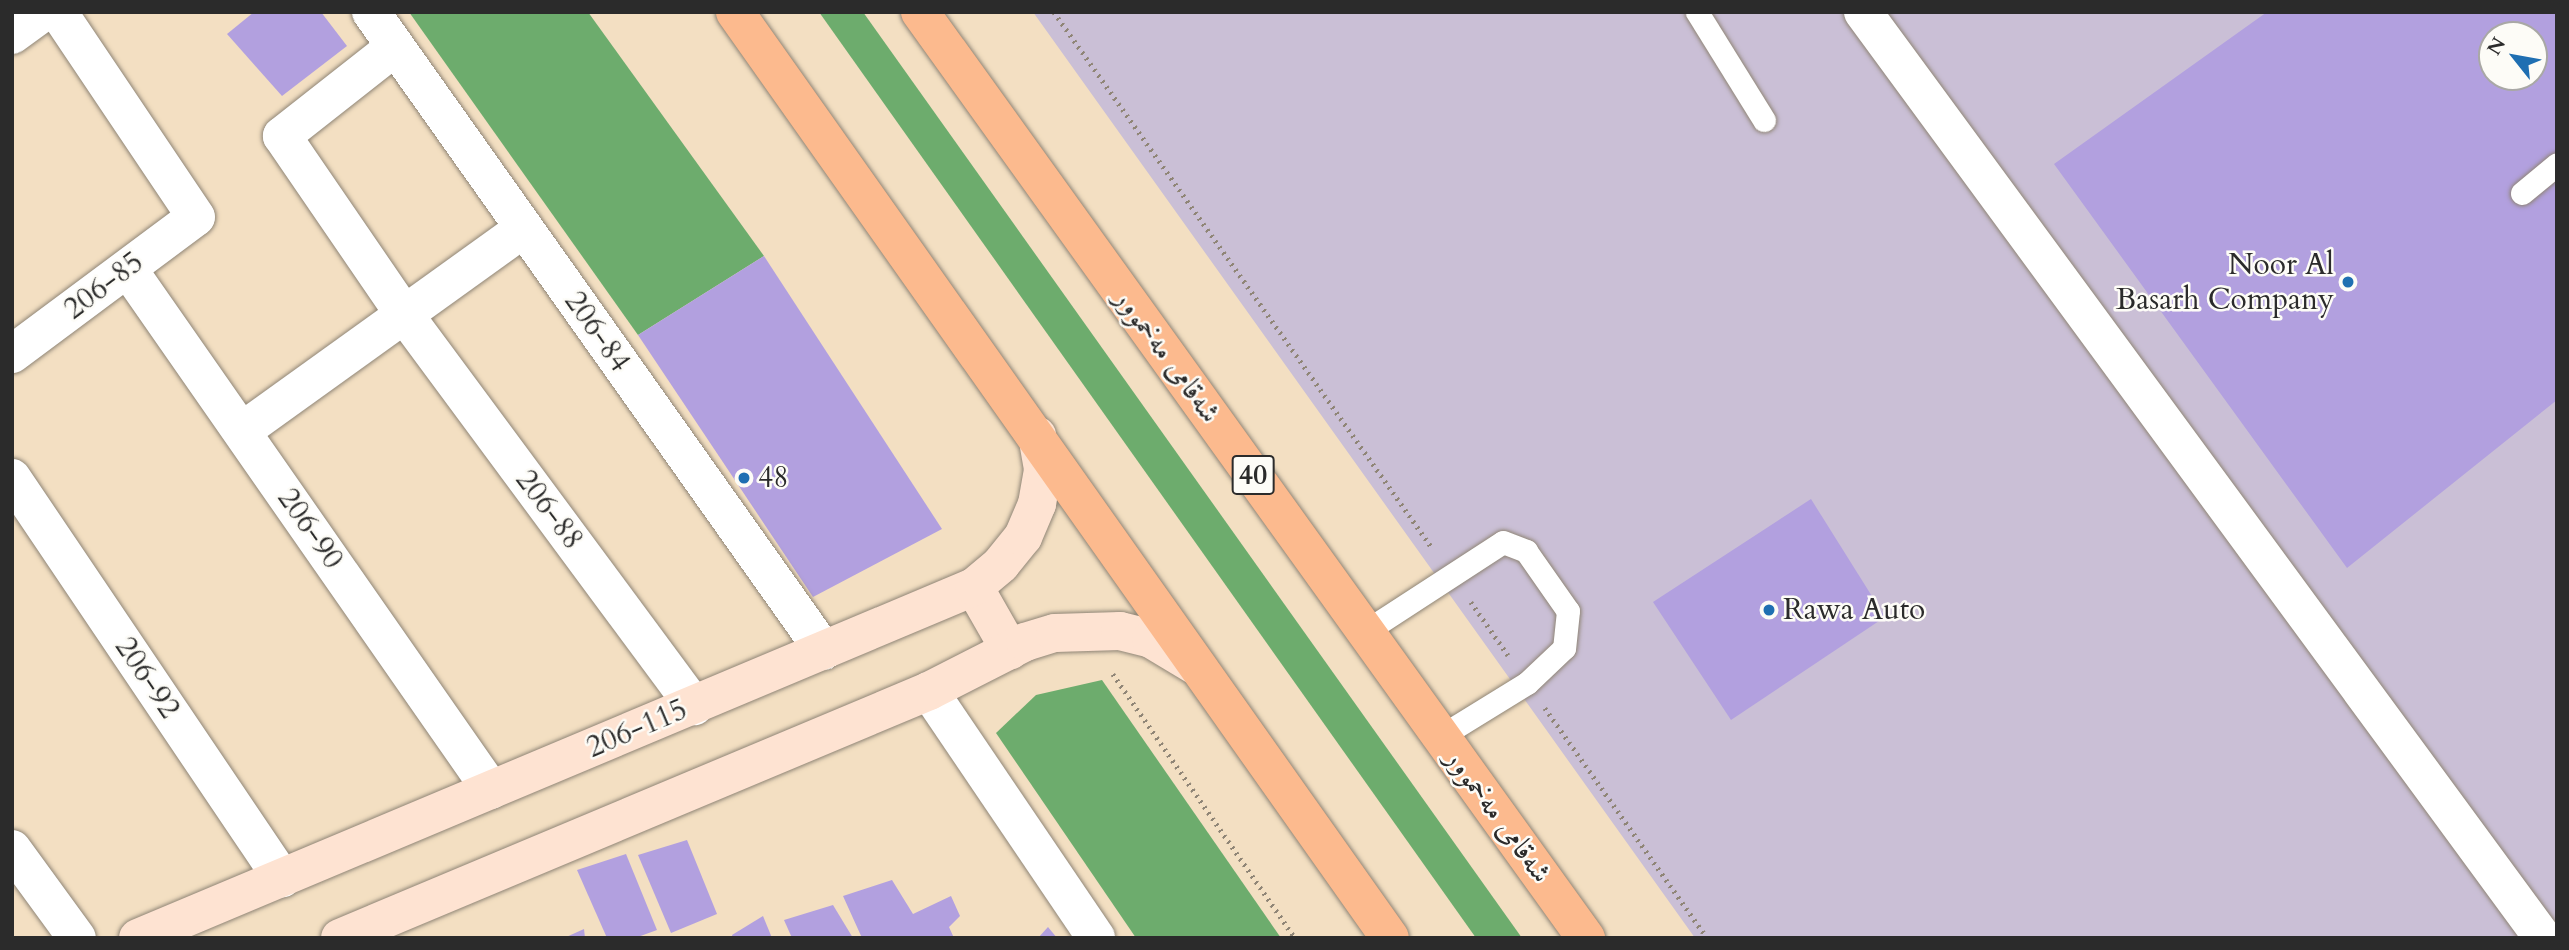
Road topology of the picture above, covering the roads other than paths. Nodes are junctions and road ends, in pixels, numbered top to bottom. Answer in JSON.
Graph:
{"nodes":[{"id":1,"x":44,"y":12,"type":"edge"},
{"id":2,"x":58,"y":12,"type":"edge"},
{"id":3,"x":370,"y":12,"type":"edge"},
{"id":4,"x":735,"y":12,"type":"edge"},
{"id":5,"x":920,"y":12,"type":"edge"},
{"id":6,"x":1697,"y":12,"type":"edge"},
{"id":7,"x":1863,"y":12,"type":"edge"},
{"id":8,"x":12,"y":36,"type":"edge"},
{"id":9,"x":395,"y":47,"type":"junction"},
{"id":10,"x":1764,"y":120,"type":"dead end"},
{"id":11,"x":2557,"y":164,"type":"edge"},
{"id":12,"x":2522,"y":193,"type":"dead end"},
{"id":13,"x":524,"y":228,"type":"junction"},
{"id":14,"x":128,"y":269,"type":"junction"},
{"id":15,"x":404,"y":314,"type":"junction"},
{"id":16,"x":12,"y":354,"type":"edge"},
{"id":17,"x":242,"y":431,"type":"junction"},
{"id":18,"x":1037,"y":436,"type":"junction"},
{"id":19,"x":12,"y":478,"type":"edge"},
{"id":20,"x":974,"y":587,"type":"junction"},
{"id":21,"x":1366,"y":631,"type":"junction"},
{"id":22,"x":1010,"y":650,"type":"junction"},
{"id":23,"x":824,"y":651,"type":"junction"},
{"id":24,"x":1196,"y":666,"type":"junction"},
{"id":25,"x":929,"y":691,"type":"junction"},
{"id":26,"x":694,"y":706,"type":"junction"},
{"id":27,"x":1441,"y":736,"type":"junction"},
{"id":28,"x":491,"y":790,"type":"junction"},
{"id":29,"x":12,"y":849,"type":"edge"},
{"id":30,"x":282,"y":878,"type":"junction"},
{"id":31,"x":76,"y":938,"type":"edge"},
{"id":32,"x":138,"y":938,"type":"edge"},
{"id":33,"x":340,"y":938,"type":"edge"},
{"id":34,"x":1096,"y":938,"type":"edge"},
{"id":35,"x":1390,"y":938,"type":"edge"},
{"id":36,"x":1586,"y":938,"type":"edge"},
{"id":37,"x":2543,"y":938,"type":"edge"}],
"edges":[{"from":1,"to":8,"type":"street"},
{"from":2,"to":14,"type":"street","name":"206-85"},
{"from":3,"to":9,"type":"street","name":"206-84"},
{"from":4,"to":18,"type":"highway"},
{"from":5,"to":21,"type":"highway","name":"شەقامی مەخموور","number":"40"},
{"from":6,"to":10,"type":"lane"},
{"from":7,"to":37,"type":"street"},
{"from":9,"to":13,"type":"street","name":"206-84"},
{"from":9,"to":15,"type":"street","name":"206-88"},
{"from":11,"to":12,"type":"lane"},
{"from":13,"to":15,"type":"street"},
{"from":13,"to":23,"type":"street","name":"206-84"},
{"from":14,"to":16,"type":"street","name":"206-85"},
{"from":14,"to":17,"type":"street","name":"206-90"},
{"from":15,"to":17,"type":"street"},
{"from":15,"to":26,"type":"street","name":"206-88"},
{"from":17,"to":28,"type":"street","name":"206-90"},
{"from":18,"to":20,"type":"street","name":"206-115"},
{"from":18,"to":24,"type":"highway"},
{"from":19,"to":30,"type":"street","name":"206-92"},
{"from":20,"to":22,"type":"street"},
{"from":20,"to":23,"type":"street","name":"206-115"},
{"from":21,"to":27,"type":"highway","name":"شەقامی مەخموور","number":"40"},
{"from":21,"to":27,"type":"lane"},
{"from":22,"to":24,"type":"street"},
{"from":22,"to":25,"type":"street"},
{"from":23,"to":26,"type":"street","name":"206-115"},
{"from":24,"to":35,"type":"highway"},
{"from":25,"to":33,"type":"street"},
{"from":25,"to":34,"type":"street"},
{"from":26,"to":28,"type":"street","name":"206-115"},
{"from":27,"to":36,"type":"highway","name":"شەقامی مەخموور","number":"40"},
{"from":28,"to":30,"type":"street","name":"206-115"},
{"from":29,"to":31,"type":"street"},
{"from":30,"to":32,"type":"street","name":"206-115"}]}
